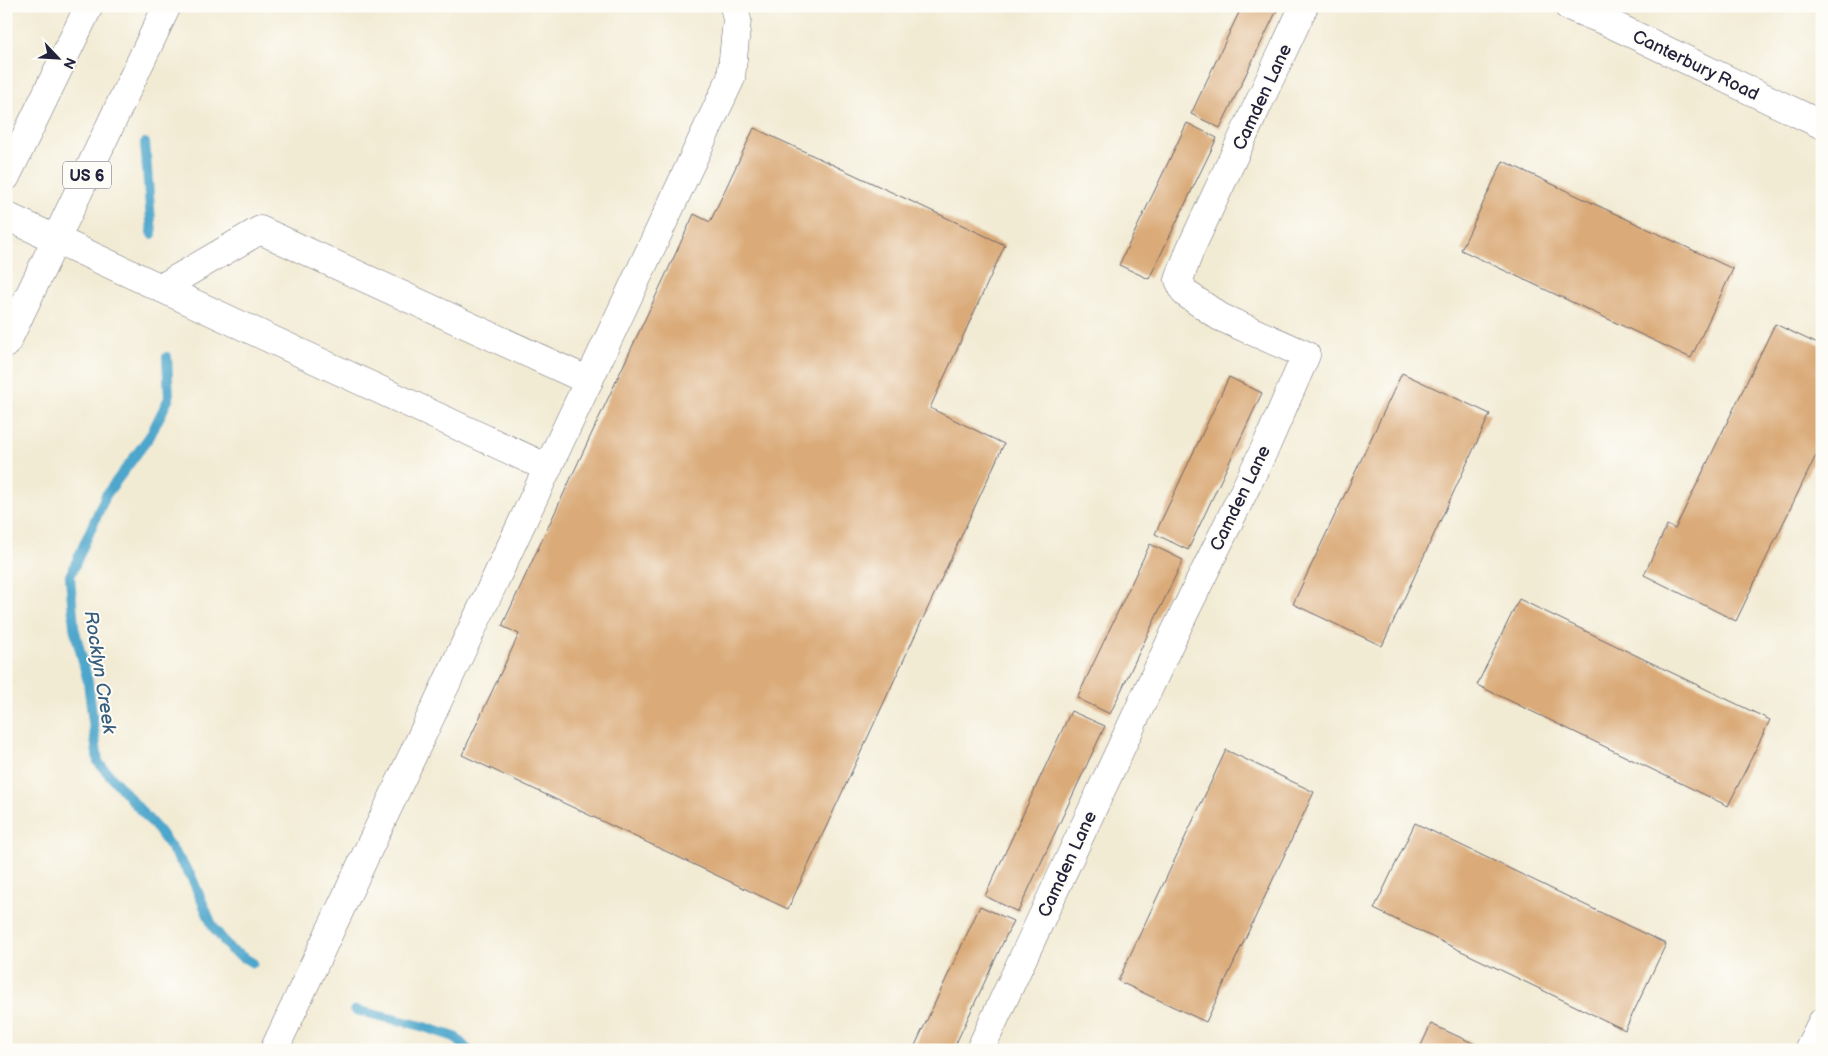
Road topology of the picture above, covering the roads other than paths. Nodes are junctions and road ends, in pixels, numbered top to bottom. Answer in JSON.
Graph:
{"nodes":[{"id":1,"x":90,"y":6,"type":"edge"},
{"id":2,"x":167,"y":6,"type":"edge"},
{"id":3,"x":734,"y":6,"type":"edge"},
{"id":4,"x":1304,"y":6,"type":"edge"},
{"id":5,"x":1568,"y":6,"type":"edge"},
{"id":6,"x":1608,"y":14,"type":"edge"},
{"id":7,"x":1822,"y":125,"type":"edge"},
{"id":8,"x":6,"y":177,"type":"edge"},
{"id":9,"x":6,"y":216,"type":"edge"},
{"id":10,"x":56,"y":239,"type":"junction"},
{"id":11,"x":161,"y":288,"type":"junction"},
{"id":12,"x":6,"y":344,"type":"edge"},
{"id":13,"x":589,"y":381,"type":"junction"},
{"id":14,"x":548,"y":468,"type":"junction"},
{"id":15,"x":1822,"y":1022,"type":"edge"},
{"id":16,"x":274,"y":1050,"type":"edge"},
{"id":17,"x":980,"y":1050,"type":"edge"},
{"id":18,"x":1808,"y":1050,"type":"edge"}],
"edges":[{"from":1,"to":8,"type":"main road"},
{"from":2,"to":10,"type":"main road","number":"US 6"},
{"from":3,"to":13,"type":"main road"},
{"from":4,"to":17,"type":"main road","name":"Camden Lane"},
{"from":5,"to":6,"type":"main road","name":"Canterbury Road"},
{"from":6,"to":7,"type":"main road","name":"Canterbury Road"},
{"from":9,"to":10,"type":"main road"},
{"from":10,"to":11,"type":"main road"},
{"from":10,"to":12,"type":"main road","number":"US 6"},
{"from":11,"to":13,"type":"main road"},
{"from":11,"to":14,"type":"main road"},
{"from":13,"to":14,"type":"main road"},
{"from":14,"to":16,"type":"main road"},
{"from":15,"to":18,"type":"main road"}]}
